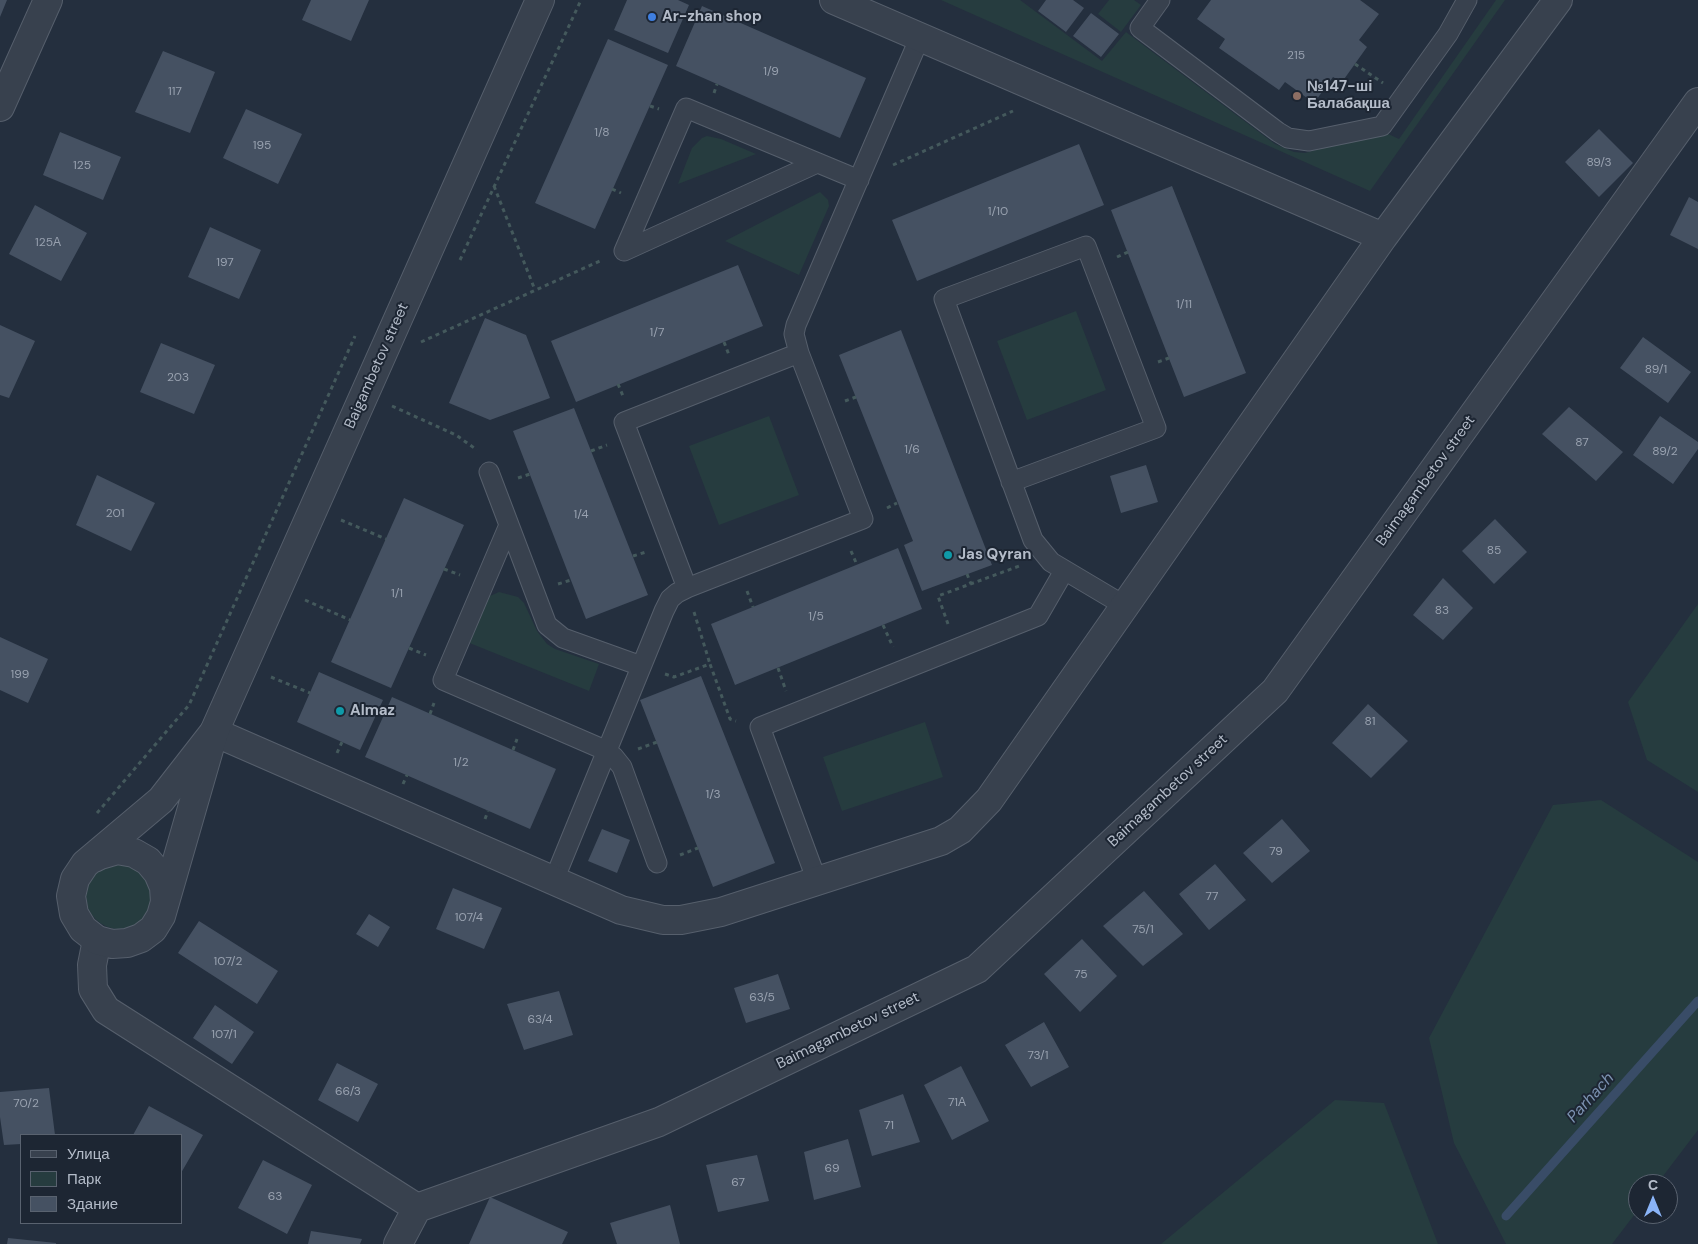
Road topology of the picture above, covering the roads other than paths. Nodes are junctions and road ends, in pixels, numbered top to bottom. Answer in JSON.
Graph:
{"nodes":[{"id":1,"x":48,"y":0,"type":"edge"},
{"id":2,"x":540,"y":0,"type":"edge"},
{"id":3,"x":834,"y":0,"type":"edge"},
{"id":4,"x":1160,"y":0,"type":"edge"},
{"id":5,"x":1467,"y":0,"type":"edge"},
{"id":6,"x":1553,"y":2,"type":"edge"},
{"id":7,"x":920,"y":37,"type":"junction"},
{"id":8,"x":1698,"y":102,"type":"edge"},
{"id":9,"x":0,"y":107,"type":"edge"},
{"id":10,"x":817,"y":163,"type":"junction"},
{"id":11,"x":858,"y":180,"type":"junction"},
{"id":12,"x":1383,"y":237,"type":"junction"},
{"id":13,"x":798,"y":354,"type":"junction"},
{"id":14,"x":489,"y":472,"type":"road end"},
{"id":15,"x":1011,"y":482,"type":"junction"},
{"id":16,"x":508,"y":525,"type":"junction"},
{"id":17,"x":1064,"y":572,"type":"junction"},
{"id":18,"x":687,"y":588,"type":"junction"},
{"id":19,"x":1125,"y":606,"type":"junction"},
{"id":20,"x":641,"y":666,"type":"junction"},
{"id":21,"x":214,"y":732,"type":"junction"},
{"id":22,"x":607,"y":751,"type":"junction"},
{"id":23,"x":658,"y":863,"type":"dead end"},
{"id":24,"x":84,"y":864,"type":"junction"},
{"id":25,"x":554,"y":880,"type":"junction"},
{"id":26,"x":817,"y":881,"type":"junction"},
{"id":27,"x":165,"y":902,"type":"junction"},
{"id":28,"x":97,"y":940,"type":"junction"},
{"id":29,"x":417,"y":1208,"type":"junction"},
{"id":30,"x":398,"y":1244,"type":"edge"}],
"edges":[{"from":1,"to":9,"type":"street"},
{"from":2,"to":21,"type":"street","name":"Baigambetov street"},
{"from":3,"to":7,"type":"street"},
{"from":4,"to":5,"type":"lane"},
{"from":6,"to":12,"type":"street"},
{"from":7,"to":11,"type":"lane"},
{"from":7,"to":12,"type":"street"},
{"from":8,"to":29,"type":"street","name":"Baimagambetov street"},
{"from":10,"to":10,"type":"lane"},
{"from":10,"to":11,"type":"lane"},
{"from":11,"to":13,"type":"lane"},
{"from":12,"to":19,"type":"street"},
{"from":13,"to":18,"type":"lane"},
{"from":13,"to":18,"type":"lane"},
{"from":14,"to":16,"type":"lane"},
{"from":15,"to":15,"type":"lane"},
{"from":15,"to":17,"type":"lane"},
{"from":16,"to":20,"type":"lane"},
{"from":16,"to":22,"type":"lane"},
{"from":17,"to":19,"type":"lane"},
{"from":17,"to":26,"type":"lane"},
{"from":18,"to":20,"type":"lane"},
{"from":19,"to":26,"type":"street"},
{"from":20,"to":22,"type":"lane"},
{"from":21,"to":24,"type":"street"},
{"from":21,"to":25,"type":"street"},
{"from":21,"to":27,"type":"street"},
{"from":22,"to":23,"type":"lane"},
{"from":22,"to":25,"type":"lane"},
{"from":24,"to":27,"type":"street"},
{"from":24,"to":28,"type":"street"},
{"from":25,"to":26,"type":"street"},
{"from":27,"to":28,"type":"street"},
{"from":28,"to":29,"type":"street"},
{"from":29,"to":30,"type":"street"}]}
